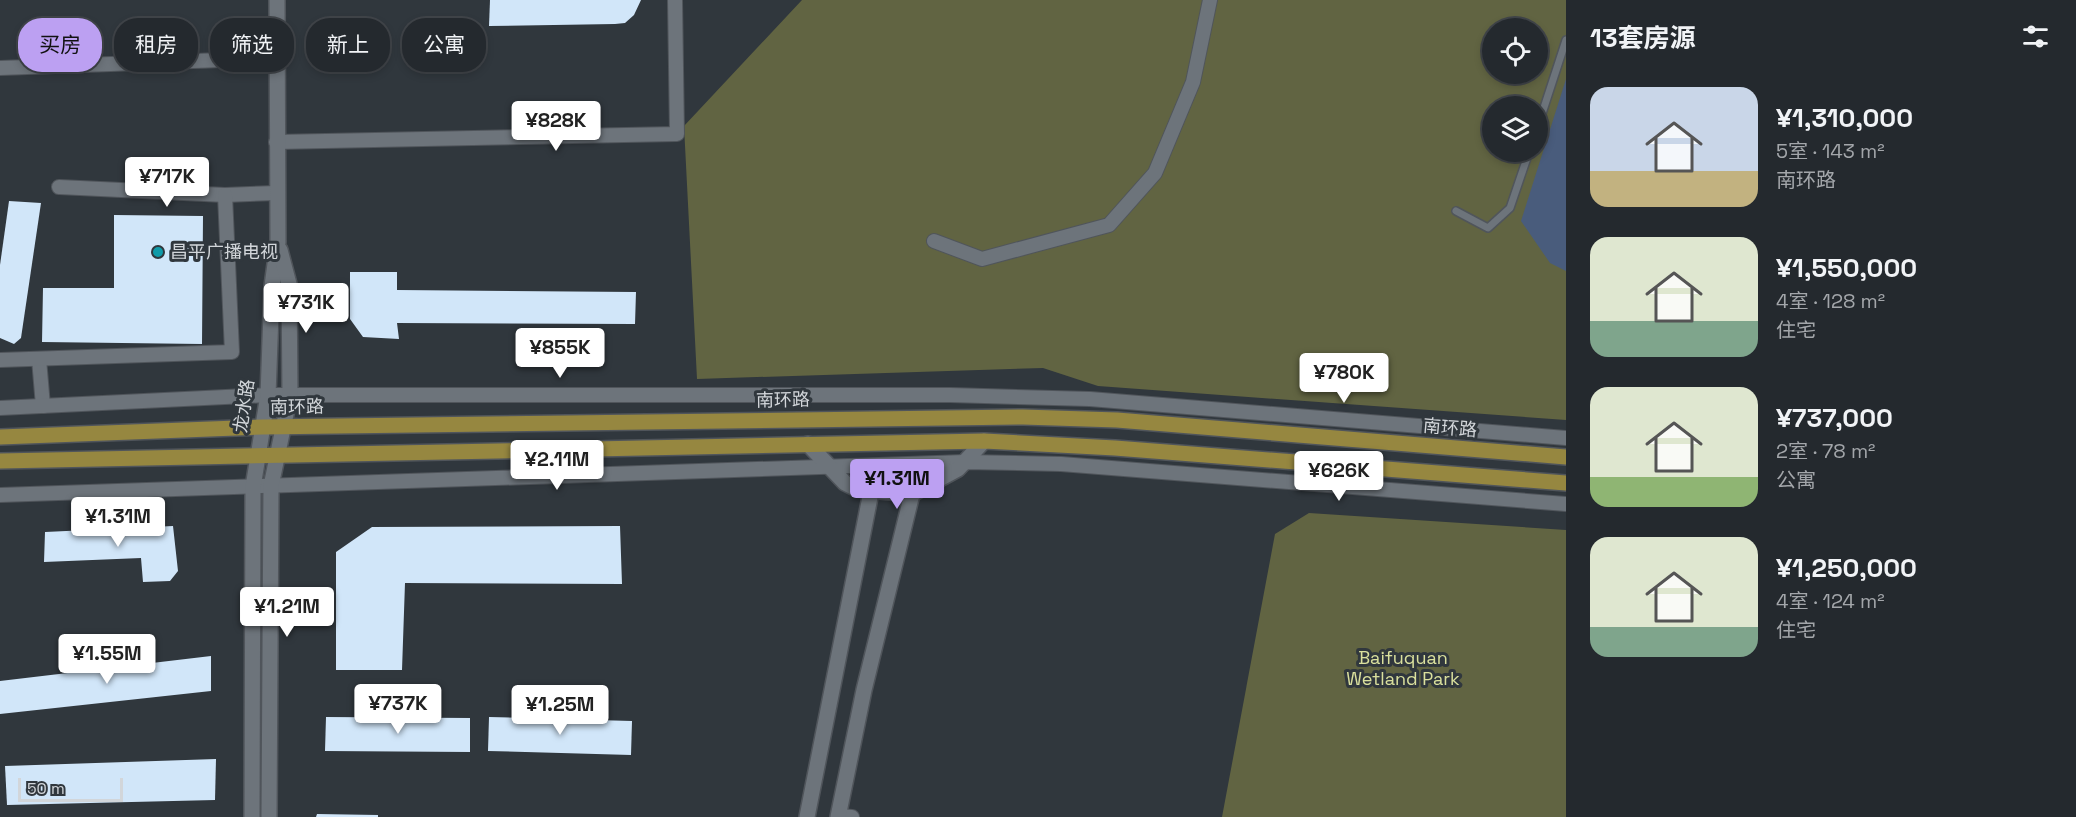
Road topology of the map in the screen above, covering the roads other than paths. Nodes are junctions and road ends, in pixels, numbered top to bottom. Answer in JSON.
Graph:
{"nodes":[{"id":1,"x":277,"y":0,"type":"edge"},
{"id":2,"x":675,"y":0,"type":"edge"},
{"id":3,"x":1210,"y":0,"type":"edge"},
{"id":4,"x":277,"y":18,"type":"edge"},
{"id":5,"x":1566,"y":39,"type":"edge"},
{"id":6,"x":210,"y":60,"type":"edge"},
{"id":7,"x":0,"y":68,"type":"edge"},
{"id":8,"x":277,"y":72,"type":"edge"},
{"id":9,"x":1548,"y":96,"type":"edge"},
{"id":10,"x":276,"y":142,"type":"junction"},
{"id":11,"x":1526,"y":162,"type":"edge"},
{"id":12,"x":59,"y":187,"type":"dead end"},
{"id":13,"x":276,"y":193,"type":"junction"},
{"id":14,"x":225,"y":195,"type":"junction"},
{"id":15,"x":1456,"y":211,"type":"dead end"},
{"id":16,"x":934,"y":241,"type":"dead end"},
{"id":17,"x":278,"y":242,"type":"junction"},
{"id":18,"x":39,"y":359,"type":"junction"},
{"id":19,"x":0,"y":360,"type":"edge"},
{"id":20,"x":268,"y":395,"type":"junction"},
{"id":21,"x":290,"y":395,"type":"junction"},
{"id":22,"x":43,"y":406,"type":"junction"},
{"id":23,"x":0,"y":408,"type":"edge"},
{"id":24,"x":262,"y":427,"type":"junction"},
{"id":25,"x":283,"y":427,"type":"junction"},
{"id":26,"x":0,"y":438,"type":"edge"},
{"id":27,"x":1566,"y":438,"type":"edge"},
{"id":28,"x":984,"y":441,"type":"junction"},
{"id":29,"x":808,"y":444,"type":"junction"},
{"id":30,"x":278,"y":455,"type":"junction"},
{"id":31,"x":257,"y":456,"type":"junction"},
{"id":32,"x":1566,"y":457,"type":"edge"},
{"id":33,"x":0,"y":461,"type":"edge"},
{"id":34,"x":965,"y":462,"type":"junction"},
{"id":35,"x":830,"y":466,"type":"junction"},
{"id":36,"x":1566,"y":483,"type":"edge"},
{"id":37,"x":271,"y":486,"type":"junction"},
{"id":38,"x":253,"y":487,"type":"junction"},
{"id":39,"x":871,"y":492,"type":"junction"},
{"id":40,"x":912,"y":494,"type":"junction"},
{"id":41,"x":0,"y":495,"type":"edge"},
{"id":42,"x":1566,"y":504,"type":"edge"},
{"id":43,"x":252,"y":817,"type":"edge"},
{"id":44,"x":269,"y":817,"type":"edge"},
{"id":45,"x":807,"y":817,"type":"edge"},
{"id":46,"x":843,"y":817,"type":"edge"}],
"edges":[{"from":1,"to":4,"type":"street","name":"龙水路"},
{"from":2,"to":10,"type":"street"},
{"from":3,"to":16,"type":"street"},
{"from":5,"to":9,"type":"lane"},
{"from":6,"to":7,"type":"street"},
{"from":8,"to":10,"type":"street","name":"龙水路"},
{"from":10,"to":13,"type":"street","name":"龙水路"},
{"from":11,"to":15,"type":"lane"},
{"from":12,"to":14,"type":"street"},
{"from":13,"to":14,"type":"street"},
{"from":13,"to":17,"type":"street","name":"龙水路"},
{"from":14,"to":18,"type":"street"},
{"from":17,"to":20,"type":"street","name":"龙水路"},
{"from":17,"to":21,"type":"street"},
{"from":18,"to":19,"type":"street"},
{"from":18,"to":22,"type":"street"},
{"from":20,"to":21,"type":"street"},
{"from":20,"to":22,"type":"street"},
{"from":20,"to":24,"type":"street","name":"龙水路"},
{"from":21,"to":25,"type":"street"},
{"from":21,"to":27,"type":"street"},
{"from":22,"to":23,"type":"street"},
{"from":24,"to":25,"type":"main road","name":"南环路"},
{"from":24,"to":26,"type":"main road","name":"南环路"},
{"from":24,"to":31,"type":"street","name":"龙水路"},
{"from":25,"to":30,"type":"street"},
{"from":25,"to":32,"type":"main road","name":"南环路"},
{"from":28,"to":29,"type":"main road"},
{"from":28,"to":34,"type":"street"},
{"from":28,"to":36,"type":"main road"},
{"from":29,"to":30,"type":"main road"},
{"from":29,"to":35,"type":"street"},
{"from":30,"to":31,"type":"main road"},
{"from":30,"to":37,"type":"street"},
{"from":31,"to":33,"type":"main road"},
{"from":31,"to":38,"type":"street","name":"龙水路"},
{"from":34,"to":35,"type":"street"},
{"from":34,"to":40,"type":"street"},
{"from":34,"to":42,"type":"street"},
{"from":35,"to":37,"type":"street"},
{"from":35,"to":39,"type":"street"},
{"from":37,"to":38,"type":"street"},
{"from":37,"to":44,"type":"street"},
{"from":38,"to":41,"type":"street"},
{"from":38,"to":43,"type":"street","name":"龙水路"},
{"from":39,"to":40,"type":"street"},
{"from":39,"to":45,"type":"street"},
{"from":40,"to":46,"type":"street"}]}
